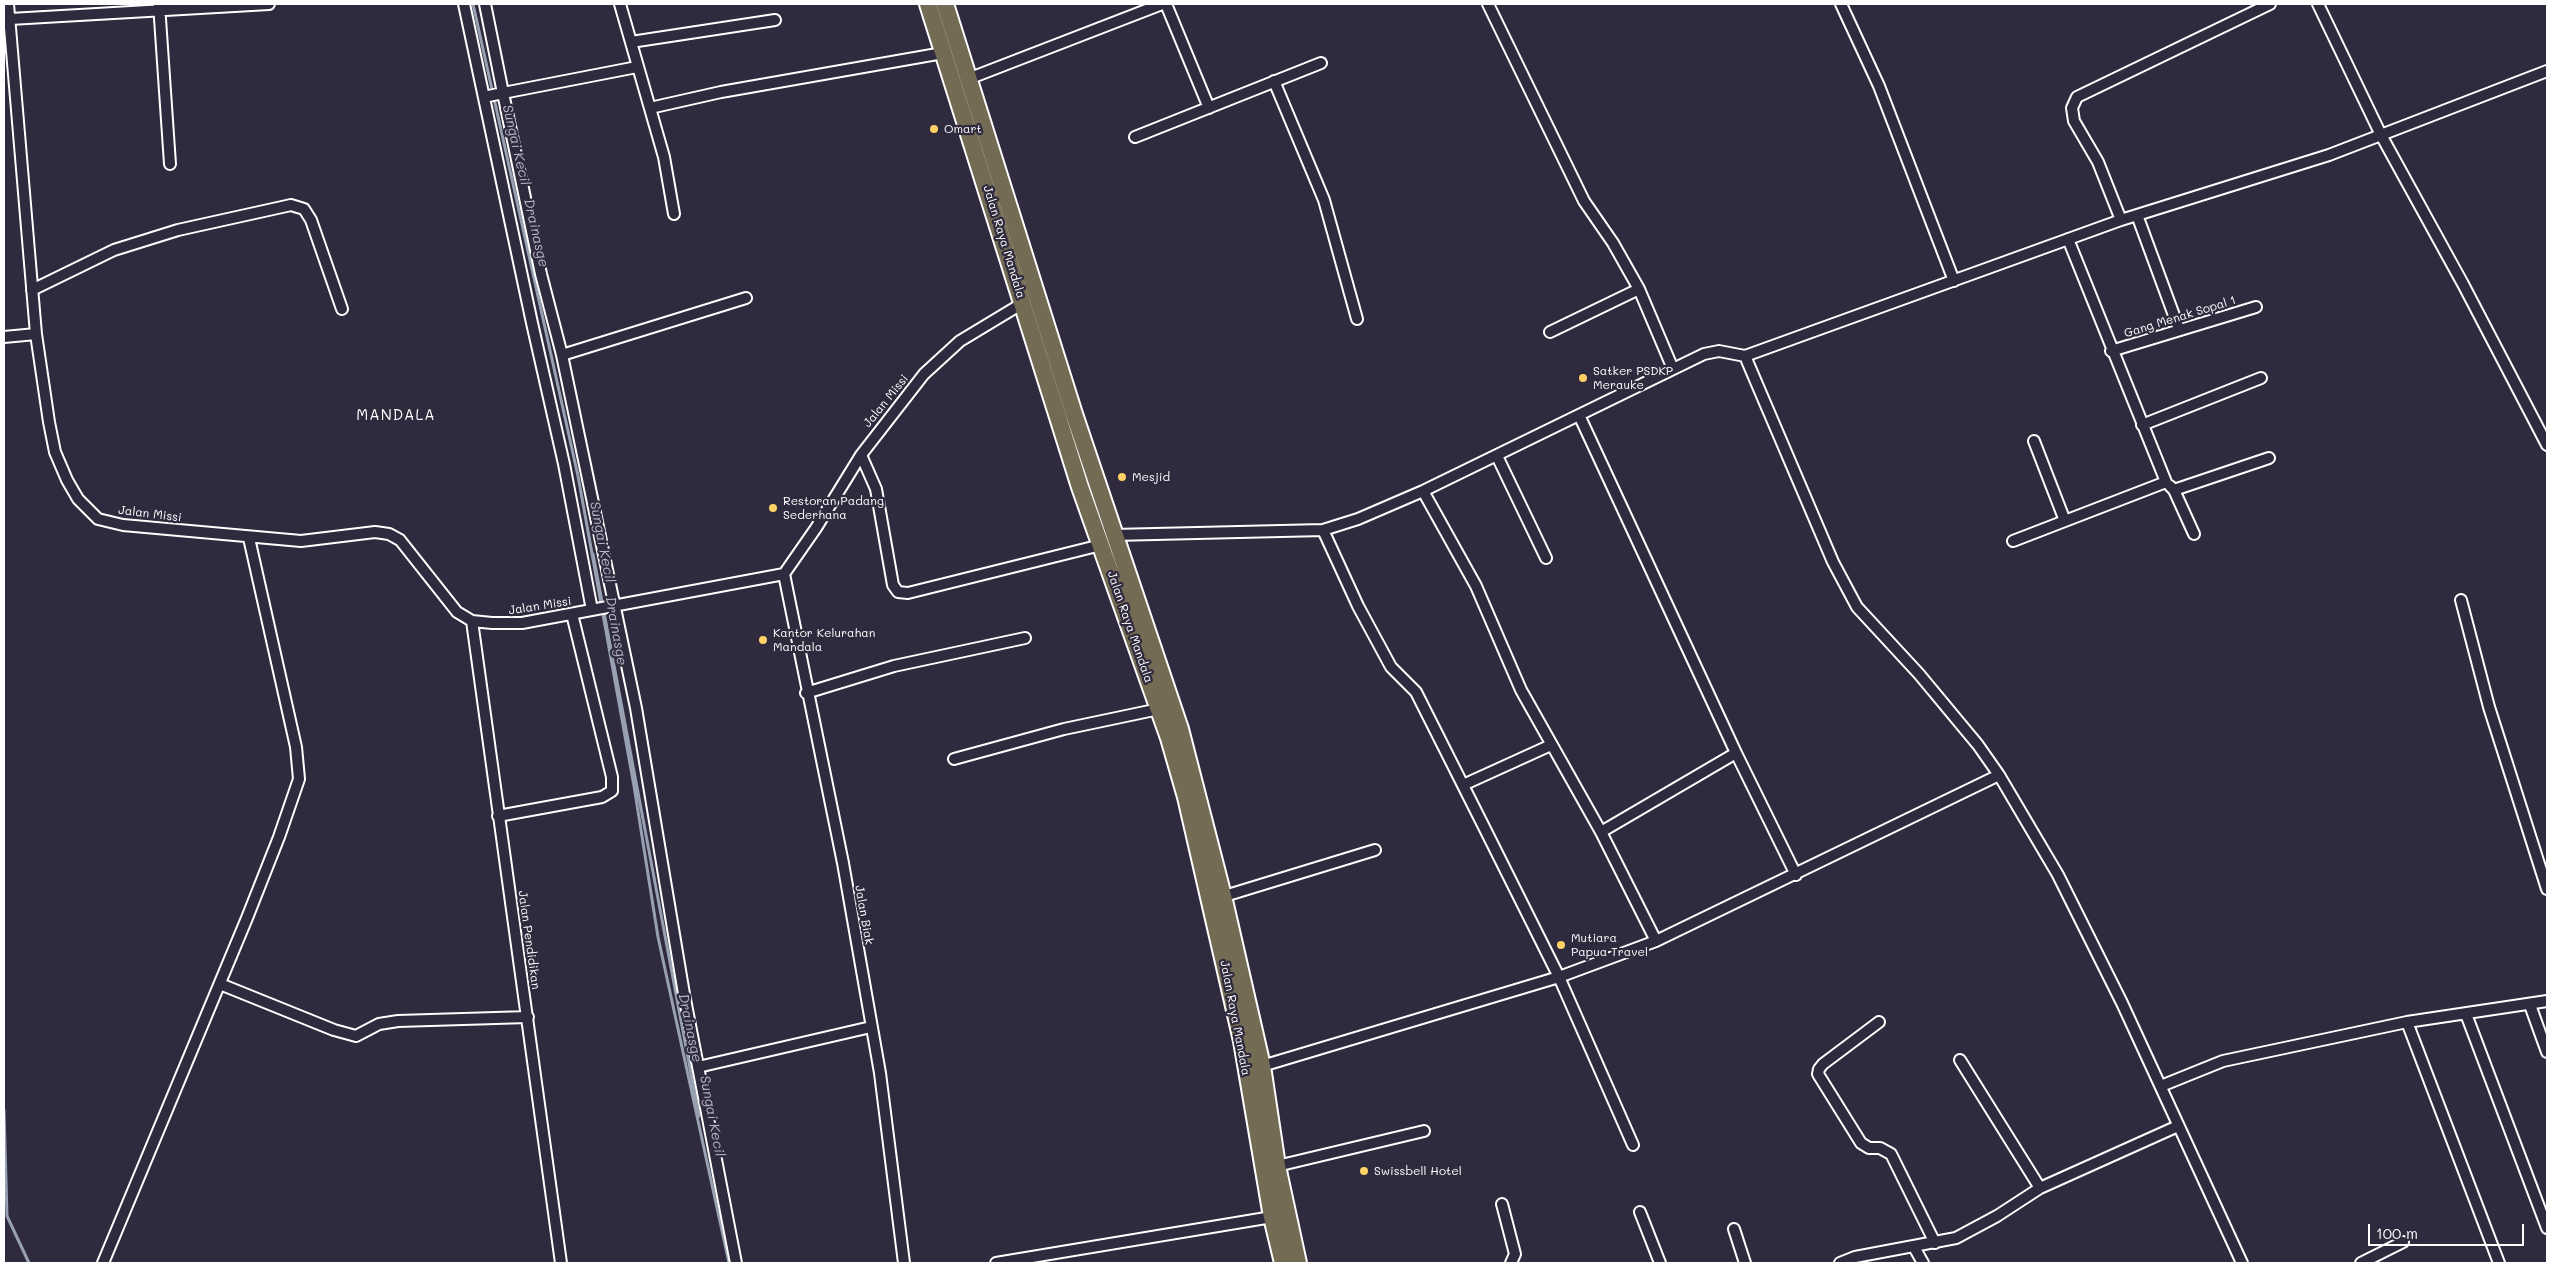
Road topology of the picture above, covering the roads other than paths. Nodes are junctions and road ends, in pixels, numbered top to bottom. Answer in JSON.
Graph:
{"nodes":[{"id":1,"x":8,"y":4,"type":"edge"},
{"id":2,"x":269,"y":4,"type":"edge"},
{"id":3,"x":464,"y":4,"type":"edge"},
{"id":4,"x":485,"y":4,"type":"edge"},
{"id":5,"x":620,"y":4,"type":"edge"},
{"id":6,"x":928,"y":4,"type":"edge"},
{"id":7,"x":944,"y":4,"type":"edge"},
{"id":8,"x":1162,"y":4,"type":"edge"},
{"id":9,"x":1166,"y":4,"type":"edge"},
{"id":10,"x":1488,"y":4,"type":"edge"},
{"id":11,"x":1841,"y":4,"type":"edge"},
{"id":12,"x":2270,"y":4,"type":"edge"},
{"id":13,"x":2318,"y":4,"type":"edge"},
{"id":14,"x":159,"y":7,"type":"edge"},
{"id":15,"x":10,"y":20,"type":"junction"},
{"id":16,"x":775,"y":20,"type":"dead end"},
{"id":17,"x":943,"y":27,"type":"junction"},
{"id":18,"x":631,"y":42,"type":"junction"},
{"id":19,"x":943,"y":53,"type":"junction"},
{"id":20,"x":1321,"y":63,"type":"dead end"},
{"id":21,"x":637,"y":67,"type":"junction"},
{"id":22,"x":2547,"y":71,"type":"edge"},
{"id":23,"x":968,"y":79,"type":"junction"},
{"id":24,"x":1274,"y":81,"type":"junction"},
{"id":25,"x":501,"y":94,"type":"junction"},
{"id":26,"x":486,"y":97,"type":"junction"},
{"id":27,"x":650,"y":108,"type":"junction"},
{"id":28,"x":1210,"y":108,"type":"junction"},
{"id":29,"x":2381,"y":135,"type":"junction"},
{"id":30,"x":1135,"y":137,"type":"dead end"},
{"id":31,"x":170,"y":164,"type":"dead end"},
{"id":32,"x":674,"y":214,"type":"dead end"},
{"id":33,"x":2137,"y":215,"type":"junction"},
{"id":34,"x":2121,"y":220,"type":"junction"},
{"id":35,"x":2068,"y":239,"type":"junction"},
{"id":36,"x":1954,"y":281,"type":"junction"},
{"id":37,"x":1639,"y":289,"type":"junction"},
{"id":38,"x":32,"y":290,"type":"junction"},
{"id":39,"x":746,"y":298,"type":"dead end"},
{"id":40,"x":1023,"y":303,"type":"junction"},
{"id":41,"x":2256,"y":307,"type":"dead end"},
{"id":42,"x":342,"y":309,"type":"dead end"},
{"id":43,"x":1357,"y":319,"type":"dead end"},
{"id":44,"x":2179,"y":329,"type":"junction"},
{"id":45,"x":1550,"y":332,"type":"dead end"},
{"id":46,"x":36,"y":334,"type":"junction"},
{"id":47,"x":4,"y":336,"type":"edge"},
{"id":48,"x":2111,"y":351,"type":"junction"},
{"id":49,"x":562,"y":355,"type":"junction"},
{"id":50,"x":1745,"y":356,"type":"junction"},
{"id":51,"x":1673,"y":369,"type":"junction"},
{"id":52,"x":2261,"y":378,"type":"dead end"},
{"id":53,"x":1579,"y":415,"type":"junction"},
{"id":54,"x":2142,"y":425,"type":"junction"},
{"id":55,"x":2034,"y":441,"type":"dead end"},
{"id":56,"x":2547,"y":445,"type":"edge"},
{"id":57,"x":861,"y":455,"type":"junction"},
{"id":58,"x":1497,"y":456,"type":"junction"},
{"id":59,"x":2269,"y":458,"type":"dead end"},
{"id":60,"x":2166,"y":482,"type":"junction"},
{"id":61,"x":2174,"y":490,"type":"junction"},
{"id":62,"x":1423,"y":491,"type":"junction"},
{"id":63,"x":2065,"y":521,"type":"junction"},
{"id":64,"x":1323,"y":530,"type":"junction"},
{"id":65,"x":2194,"y":534,"type":"dead end"},
{"id":66,"x":249,"y":538,"type":"junction"},
{"id":67,"x":1107,"y":540,"type":"junction"},
{"id":68,"x":2013,"y":541,"type":"dead end"},
{"id":69,"x":1546,"y":558,"type":"dead end"},
{"id":70,"x":784,"y":574,"type":"junction"},
{"id":71,"x":2461,"y":600,"type":"dead end"},
{"id":72,"x":613,"y":607,"type":"junction"},
{"id":73,"x":595,"y":610,"type":"junction"},
{"id":74,"x":572,"y":614,"type":"junction"},
{"id":75,"x":472,"y":621,"type":"junction"},
{"id":76,"x":1025,"y":638,"type":"dead end"},
{"id":77,"x":806,"y":693,"type":"junction"},
{"id":78,"x":1159,"y":709,"type":"junction"},
{"id":79,"x":1551,"y":745,"type":"junction"},
{"id":80,"x":1736,"y":753,"type":"junction"},
{"id":81,"x":954,"y":759,"type":"dead end"},
{"id":82,"x":1999,"y":775,"type":"junction"},
{"id":83,"x":1463,"y":785,"type":"junction"},
{"id":84,"x":498,"y":816,"type":"junction"},
{"id":85,"x":1601,"y":832,"type":"junction"},
{"id":86,"x":1375,"y":850,"type":"dead end"},
{"id":87,"x":1796,"y":875,"type":"junction"},
{"id":88,"x":2547,"y":889,"type":"edge"},
{"id":89,"x":1217,"y":898,"type":"junction"},
{"id":90,"x":1656,"y":941,"type":"junction"},
{"id":91,"x":1559,"y":977,"type":"junction"},
{"id":92,"x":220,"y":984,"type":"junction"},
{"id":93,"x":2547,"y":1001,"type":"edge"},
{"id":94,"x":2530,"y":1005,"type":"junction"},
{"id":95,"x":2466,"y":1014,"type":"junction"},
{"id":96,"x":528,"y":1017,"type":"junction"},
{"id":97,"x":1879,"y":1022,"type":"dead end"},
{"id":98,"x":2407,"y":1022,"type":"junction"},
{"id":99,"x":872,"y":1027,"type":"junction"},
{"id":100,"x":2547,"y":1052,"type":"edge"},
{"id":101,"x":1960,"y":1060,"type":"dead end"},
{"id":102,"x":1262,"y":1066,"type":"junction"},
{"id":103,"x":698,"y":1067,"type":"junction"},
{"id":104,"x":2161,"y":1086,"type":"junction"},
{"id":105,"x":2178,"y":1126,"type":"junction"},
{"id":106,"x":1424,"y":1131,"type":"dead end"},
{"id":107,"x":1632,"y":1145,"type":"dead end"},
{"id":108,"x":1277,"y":1166,"type":"junction"},
{"id":109,"x":2040,"y":1188,"type":"junction"},
{"id":110,"x":1502,"y":1204,"type":"dead end"},
{"id":111,"x":1640,"y":1212,"type":"dead end"},
{"id":112,"x":1272,"y":1217,"type":"junction"},
{"id":113,"x":2547,"y":1228,"type":"edge"},
{"id":114,"x":1734,"y":1229,"type":"dead end"},
{"id":115,"x":2403,"y":1242,"type":"dead end"},
{"id":116,"x":1935,"y":1243,"type":"junction"},
{"id":117,"x":1914,"y":1247,"type":"junction"},
{"id":118,"x":103,"y":1263,"type":"edge"},
{"id":119,"x":561,"y":1263,"type":"edge"},
{"id":120,"x":736,"y":1263,"type":"edge"},
{"id":121,"x":904,"y":1263,"type":"edge"},
{"id":122,"x":996,"y":1263,"type":"edge"},
{"id":123,"x":1283,"y":1263,"type":"edge"},
{"id":124,"x":1298,"y":1263,"type":"edge"},
{"id":125,"x":1512,"y":1263,"type":"edge"},
{"id":126,"x":1660,"y":1263,"type":"edge"},
{"id":127,"x":1745,"y":1263,"type":"edge"},
{"id":128,"x":1840,"y":1263,"type":"edge"},
{"id":129,"x":1923,"y":1263,"type":"edge"},
{"id":130,"x":2242,"y":1263,"type":"edge"},
{"id":131,"x":2362,"y":1263,"type":"edge"},
{"id":132,"x":2499,"y":1263,"type":"edge"}],
"edges":[{"from":1,"to":15,"type":"street","name":"Jalan Missi"},
{"from":2,"to":14,"type":"street"},
{"from":3,"to":26,"type":"street"},
{"from":4,"to":25,"type":"street"},
{"from":5,"to":18,"type":"street"},
{"from":6,"to":17,"type":"highway","name":"Jalan Raya Mandala"},
{"from":7,"to":17,"type":"highway","name":"Jalan Raya Mandala"},
{"from":8,"to":23,"type":"street"},
{"from":9,"to":28,"type":"street"},
{"from":10,"to":37,"type":"street"},
{"from":11,"to":36,"type":"street"},
{"from":12,"to":34,"type":"street"},
{"from":13,"to":29,"type":"street"},
{"from":14,"to":15,"type":"street"},
{"from":14,"to":31,"type":"street"},
{"from":15,"to":38,"type":"street","name":"Jalan Missi"},
{"from":16,"to":18,"type":"street"},
{"from":17,"to":19,"type":"highway","name":"Jalan Raya Mandala"},
{"from":17,"to":23,"type":"highway","name":"Jalan Raya Mandala"},
{"from":18,"to":21,"type":"street"},
{"from":19,"to":27,"type":"street"},
{"from":19,"to":40,"type":"highway","name":"Jalan Raya Mandala"},
{"from":20,"to":24,"type":"street"},
{"from":21,"to":25,"type":"street"},
{"from":21,"to":27,"type":"street"},
{"from":22,"to":29,"type":"street"},
{"from":23,"to":67,"type":"highway","name":"Jalan Raya Mandala"},
{"from":24,"to":28,"type":"street"},
{"from":24,"to":43,"type":"street"},
{"from":25,"to":26,"type":"street"},
{"from":25,"to":49,"type":"street"},
{"from":26,"to":73,"type":"street"},
{"from":27,"to":32,"type":"street"},
{"from":28,"to":30,"type":"street"},
{"from":29,"to":33,"type":"street"},
{"from":29,"to":56,"type":"street"},
{"from":33,"to":34,"type":"street"},
{"from":33,"to":44,"type":"street"},
{"from":34,"to":35,"type":"street"},
{"from":35,"to":36,"type":"street"},
{"from":35,"to":48,"type":"street"},
{"from":36,"to":50,"type":"street"},
{"from":37,"to":45,"type":"street"},
{"from":37,"to":51,"type":"street"},
{"from":38,"to":42,"type":"street"},
{"from":38,"to":46,"type":"street","name":"Jalan Missi"},
{"from":39,"to":49,"type":"street"},
{"from":40,"to":57,"type":"street","name":"Jalan Missi"},
{"from":40,"to":67,"type":"highway","name":"Jalan Raya Mandala"},
{"from":41,"to":44,"type":"street","name":"Gang Menak Sopal 1"},
{"from":44,"to":48,"type":"street","name":"Gang Menak Sopal 1"},
{"from":46,"to":47,"type":"street"},
{"from":46,"to":66,"type":"street","name":"Jalan Missi"},
{"from":48,"to":54,"type":"street"},
{"from":49,"to":72,"type":"street"},
{"from":50,"to":51,"type":"street"},
{"from":50,"to":82,"type":"street"},
{"from":51,"to":53,"type":"street"},
{"from":52,"to":54,"type":"street"},
{"from":53,"to":58,"type":"street"},
{"from":53,"to":80,"type":"street"},
{"from":54,"to":60,"type":"street"},
{"from":55,"to":63,"type":"street"},
{"from":57,"to":67,"type":"street"},
{"from":57,"to":70,"type":"street","name":"Jalan Missi"},
{"from":58,"to":62,"type":"street"},
{"from":58,"to":69,"type":"street"},
{"from":59,"to":61,"type":"street"},
{"from":60,"to":61,"type":"street"},
{"from":60,"to":63,"type":"street"},
{"from":61,"to":65,"type":"street"},
{"from":62,"to":64,"type":"street"},
{"from":62,"to":79,"type":"street"},
{"from":63,"to":68,"type":"street"},
{"from":64,"to":67,"type":"street"},
{"from":64,"to":83,"type":"street"},
{"from":66,"to":75,"type":"street","name":"Jalan Missi"},
{"from":66,"to":92,"type":"street"},
{"from":67,"to":78,"type":"highway","name":"Jalan Raya Mandala"},
{"from":67,"to":89,"type":"highway","name":"Jalan Raya Mandala"},
{"from":70,"to":72,"type":"street"},
{"from":70,"to":77,"type":"street","name":"Jalan Biak"},
{"from":71,"to":88,"type":"street"},
{"from":72,"to":73,"type":"street","name":"Jalan Missi"},
{"from":72,"to":103,"type":"street"},
{"from":73,"to":74,"type":"street","name":"Jalan Missi"},
{"from":74,"to":75,"type":"street","name":"Jalan Missi"},
{"from":74,"to":84,"type":"street"},
{"from":75,"to":84,"type":"street","name":"Jalan Pendidikan"},
{"from":76,"to":77,"type":"street"},
{"from":77,"to":99,"type":"street","name":"Jalan Biak"},
{"from":78,"to":81,"type":"street"},
{"from":78,"to":89,"type":"highway","name":"Jalan Raya Mandala"},
{"from":79,"to":83,"type":"street"},
{"from":79,"to":85,"type":"street"},
{"from":80,"to":85,"type":"street"},
{"from":80,"to":87,"type":"street"},
{"from":82,"to":87,"type":"street"},
{"from":82,"to":104,"type":"street"},
{"from":83,"to":91,"type":"street"},
{"from":84,"to":96,"type":"street","name":"Jalan Pendidikan"},
{"from":85,"to":90,"type":"street"},
{"from":86,"to":89,"type":"street"},
{"from":87,"to":90,"type":"street"},
{"from":89,"to":102,"type":"highway","name":"Jalan Raya Mandala"},
{"from":89,"to":112,"type":"highway","name":"Jalan Raya Mandala"},
{"from":90,"to":91,"type":"street"},
{"from":91,"to":102,"type":"street"},
{"from":91,"to":107,"type":"street"},
{"from":92,"to":96,"type":"street"},
{"from":92,"to":118,"type":"street"},
{"from":93,"to":94,"type":"street"},
{"from":94,"to":95,"type":"street"},
{"from":94,"to":100,"type":"street"},
{"from":95,"to":98,"type":"street"},
{"from":95,"to":113,"type":"street"},
{"from":96,"to":119,"type":"street","name":"Jalan Pendidikan"},
{"from":97,"to":116,"type":"street"},
{"from":98,"to":104,"type":"street"},
{"from":98,"to":132,"type":"street"},
{"from":99,"to":103,"type":"street"},
{"from":99,"to":121,"type":"street","name":"Jalan Biak"},
{"from":101,"to":109,"type":"street"},
{"from":102,"to":108,"type":"highway","name":"Jalan Raya Mandala"},
{"from":103,"to":120,"type":"street"},
{"from":104,"to":105,"type":"street"},
{"from":105,"to":109,"type":"street"},
{"from":105,"to":130,"type":"street"},
{"from":106,"to":108,"type":"street"},
{"from":108,"to":124,"type":"highway","name":"Jalan Raya Mandala"},
{"from":109,"to":116,"type":"street"},
{"from":110,"to":125,"type":"street"},
{"from":111,"to":126,"type":"street"},
{"from":112,"to":122,"type":"street"},
{"from":112,"to":123,"type":"highway","name":"Jalan Raya Mandala"},
{"from":114,"to":127,"type":"street"},
{"from":115,"to":131,"type":"street"},
{"from":116,"to":117,"type":"street"},
{"from":117,"to":128,"type":"street"},
{"from":117,"to":129,"type":"street"}]}
